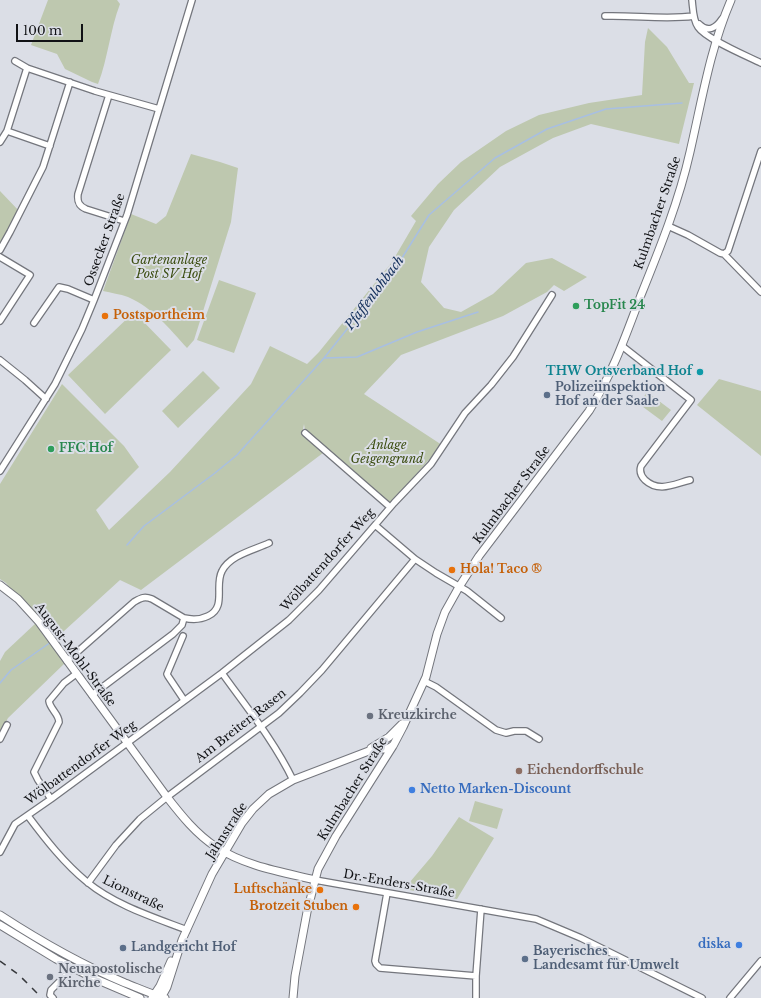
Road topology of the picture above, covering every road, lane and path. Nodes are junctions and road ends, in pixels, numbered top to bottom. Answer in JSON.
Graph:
{"nodes":[{"id":1,"x":192,"y":0,"type":"edge"},
{"id":2,"x":692,"y":0,"type":"edge"},
{"id":3,"x":731,"y":0,"type":"edge"},
{"id":4,"x":605,"y":16,"type":"dead end"},
{"id":5,"x":724,"y":17,"type":"junction"},
{"id":6,"x":695,"y":19,"type":"junction"},
{"id":7,"x":715,"y":40,"type":"junction"},
{"id":8,"x":15,"y":61,"type":"dead end"},
{"id":9,"x":761,"y":62,"type":"edge"},
{"id":10,"x":27,"y":68,"type":"junction"},
{"id":11,"x":70,"y":82,"type":"junction"},
{"id":12,"x":109,"y":95,"type":"junction"},
{"id":13,"x":159,"y":109,"type":"junction"},
{"id":14,"x":7,"y":131,"type":"junction"},
{"id":15,"x":0,"y":142,"type":"edge"},
{"id":16,"x":50,"y":146,"type":"junction"},
{"id":17,"x":761,"y":151,"type":"edge"},
{"id":18,"x":124,"y":221,"type":"junction"},
{"id":19,"x":668,"y":226,"type":"junction"},
{"id":20,"x":0,"y":250,"type":"edge"},
{"id":21,"x":724,"y":254,"type":"junction"},
{"id":22,"x":0,"y":257,"type":"edge"},
{"id":23,"x":761,"y":292,"type":"edge"},
{"id":24,"x":552,"y":295,"type":"dead end"},
{"id":25,"x":94,"y":300,"type":"junction"},
{"id":26,"x":0,"y":321,"type":"edge"},
{"id":27,"x":34,"y":323,"type":"dead end"},
{"id":28,"x":622,"y":346,"type":"junction"},
{"id":29,"x":0,"y":360,"type":"edge"},
{"id":30,"x":46,"y":399,"type":"junction"},
{"id":31,"x":305,"y":433,"type":"dead end"},
{"id":32,"x":0,"y":470,"type":"edge"},
{"id":33,"x":690,"y":480,"type":"dead end"},
{"id":34,"x":390,"y":507,"type":"junction"},
{"id":35,"x":376,"y":525,"type":"junction"},
{"id":36,"x":269,"y":543,"type":"dead end"},
{"id":37,"x":415,"y":559,"type":"junction"},
{"id":38,"x":0,"y":585,"type":"edge"},
{"id":39,"x":459,"y":587,"type":"junction"},
{"id":40,"x":184,"y":618,"type":"junction"},
{"id":41,"x":501,"y":618,"type":"dead end"},
{"id":42,"x":183,"y":636,"type":"dead end"},
{"id":43,"x":67,"y":661,"type":"junction"},
{"id":44,"x":222,"y":673,"type":"junction"},
{"id":45,"x":76,"y":674,"type":"junction"},
{"id":46,"x":424,"y":681,"type":"junction"},
{"id":47,"x":92,"y":695,"type":"junction"},
{"id":48,"x":184,"y":700,"type":"junction"},
{"id":49,"x":408,"y":717,"type":"junction"},
{"id":50,"x":7,"y":725,"type":"dead end"},
{"id":51,"x":260,"y":726,"type":"junction"},
{"id":52,"x":0,"y":739,"type":"edge"},
{"id":53,"x":539,"y":739,"type":"dead end"},
{"id":54,"x":128,"y":742,"type":"junction"},
{"id":55,"x":393,"y":746,"type":"junction"},
{"id":56,"x":351,"y":758,"type":"junction"},
{"id":57,"x":293,"y":780,"type":"junction"},
{"id":58,"x":167,"y":797,"type":"junction"},
{"id":59,"x":51,"y":799,"type":"junction"},
{"id":60,"x":28,"y":816,"type":"junction"},
{"id":61,"x":0,"y":852,"type":"edge"},
{"id":62,"x":225,"y":852,"type":"junction"},
{"id":63,"x":315,"y":880,"type":"junction"},
{"id":64,"x":88,"y":883,"type":"junction"},
{"id":65,"x":388,"y":893,"type":"junction"},
{"id":66,"x":481,"y":909,"type":"junction"},
{"id":67,"x":0,"y":915,"type":"edge"},
{"id":68,"x":0,"y":925,"type":"edge"},
{"id":69,"x":186,"y":930,"type":"junction"},
{"id":70,"x":761,"y":961,"type":"edge"},
{"id":71,"x":73,"y":968,"type":"junction"},
{"id":72,"x":476,"y":976,"type":"junction"},
{"id":73,"x":159,"y":997,"type":"edge"},
{"id":74,"x":53,"y":998,"type":"edge"},
{"id":75,"x":140,"y":998,"type":"edge"},
{"id":76,"x":291,"y":998,"type":"edge"},
{"id":77,"x":476,"y":998,"type":"edge"},
{"id":78,"x":702,"y":998,"type":"edge"},
{"id":79,"x":730,"y":998,"type":"edge"}],
"edges":[{"from":1,"to":13,"type":"street","name":"Ossecker Straße"},
{"from":2,"to":6,"type":"street"},
{"from":3,"to":5,"type":"main road","name":"Kulmbacher Straße"},
{"from":4,"to":6,"type":"street"},
{"from":5,"to":6,"type":"street","name":"Kulmbacher Straße"},
{"from":5,"to":7,"type":"main road","name":"Kulmbacher Straße"},
{"from":6,"to":7,"type":"street"},
{"from":7,"to":9,"type":"street"},
{"from":7,"to":19,"type":"main road","name":"Kulmbacher Straße"},
{"from":8,"to":10,"type":"street"},
{"from":10,"to":11,"type":"street"},
{"from":10,"to":14,"type":"street"},
{"from":11,"to":12,"type":"street"},
{"from":11,"to":16,"type":"street"},
{"from":12,"to":13,"type":"street"},
{"from":12,"to":18,"type":"street"},
{"from":13,"to":18,"type":"street","name":"Ossecker Straße"},
{"from":14,"to":15,"type":"street"},
{"from":14,"to":16,"type":"street"},
{"from":16,"to":20,"type":"street"},
{"from":17,"to":21,"type":"street"},
{"from":18,"to":25,"type":"street","name":"Ossecker Straße"},
{"from":19,"to":21,"type":"street"},
{"from":19,"to":28,"type":"main road","name":"Kulmbacher Straße"},
{"from":21,"to":23,"type":"street"},
{"from":22,"to":26,"type":"street"},
{"from":24,"to":34,"type":"street","name":"Wölbattendorfer Weg"},
{"from":25,"to":27,"type":"street"},
{"from":25,"to":30,"type":"street","name":"Ossecker Straße"},
{"from":28,"to":33,"type":"street"},
{"from":28,"to":39,"type":"main road","name":"Kulmbacher Straße"},
{"from":29,"to":30,"type":"street"},
{"from":30,"to":32,"type":"street","name":"Ossecker Straße"},
{"from":31,"to":34,"type":"street"},
{"from":34,"to":35,"type":"street","name":"Wölbattendorfer Weg"},
{"from":35,"to":37,"type":"street"},
{"from":35,"to":44,"type":"street","name":"Wölbattendorfer Weg"},
{"from":36,"to":40,"type":"street"},
{"from":37,"to":39,"type":"street"},
{"from":37,"to":51,"type":"street","name":"Am Breiten Rasen"},
{"from":38,"to":43,"type":"main road","name":"August-Mohl-Straße"},
{"from":39,"to":41,"type":"street"},
{"from":39,"to":46,"type":"main road","name":"Kulmbacher Straße"},
{"from":40,"to":43,"type":"street"},
{"from":40,"to":47,"type":"street"},
{"from":42,"to":48,"type":"street"},
{"from":43,"to":45,"type":"main road","name":"August-Mohl-Straße"},
{"from":44,"to":48,"type":"street","name":"Wölbattendorfer Weg"},
{"from":44,"to":51,"type":"street"},
{"from":45,"to":47,"type":"main road","name":"August-Mohl-Straße"},
{"from":45,"to":59,"type":"street"},
{"from":46,"to":49,"type":"main road","name":"Kulmbacher Straße"},
{"from":46,"to":53,"type":"street"},
{"from":47,"to":54,"type":"main road","name":"August-Mohl-Straße"},
{"from":48,"to":54,"type":"street","name":"Wölbattendorfer Weg"},
{"from":49,"to":55,"type":"main road","name":"Kulmbacher Straße"},
{"from":49,"to":56,"type":"main road"},
{"from":50,"to":52,"type":"street"},
{"from":51,"to":57,"type":"street"},
{"from":51,"to":58,"type":"street","name":"Am Breiten Rasen"},
{"from":54,"to":58,"type":"main road","name":"Dr.-Enders-Straße"},
{"from":54,"to":59,"type":"street","name":"Wölbattendorfer Weg"},
{"from":55,"to":56,"type":"main road","name":"Jahnstraße"},
{"from":55,"to":63,"type":"main road","name":"Kulmbacher Straße"},
{"from":56,"to":57,"type":"main road","name":"Jahnstraße"},
{"from":57,"to":62,"type":"main road","name":"Jahnstraße"},
{"from":58,"to":62,"type":"main road","name":"Dr.-Enders-Straße"},
{"from":58,"to":64,"type":"street","name":"Am Breiten Rasen"},
{"from":59,"to":60,"type":"street","name":"Wölbattendorfer Weg"},
{"from":60,"to":61,"type":"street","name":"Wölbattendorfer Weg"},
{"from":60,"to":64,"type":"street","name":"Lionstraße"},
{"from":62,"to":63,"type":"main road","name":"Dr.-Enders-Straße"},
{"from":62,"to":69,"type":"main road","name":"Jahnstraße"},
{"from":63,"to":65,"type":"street","name":"Dr.-Enders-Straße"},
{"from":63,"to":76,"type":"main road","name":"Kulmbacher Straße"},
{"from":64,"to":69,"type":"street","name":"Lionstraße"},
{"from":65,"to":66,"type":"street","name":"Dr.-Enders-Straße"},
{"from":65,"to":72,"type":"street"},
{"from":66,"to":72,"type":"street"},
{"from":66,"to":78,"type":"street","name":"Dr.-Enders-Straße"},
{"from":67,"to":73,"type":"main road"},
{"from":68,"to":71,"type":"main road"},
{"from":69,"to":73,"type":"main road","name":"Jahnstraße"},
{"from":70,"to":79,"type":"street"},
{"from":71,"to":74,"type":"street"},
{"from":71,"to":75,"type":"main road"},
{"from":72,"to":77,"type":"street"}]}
